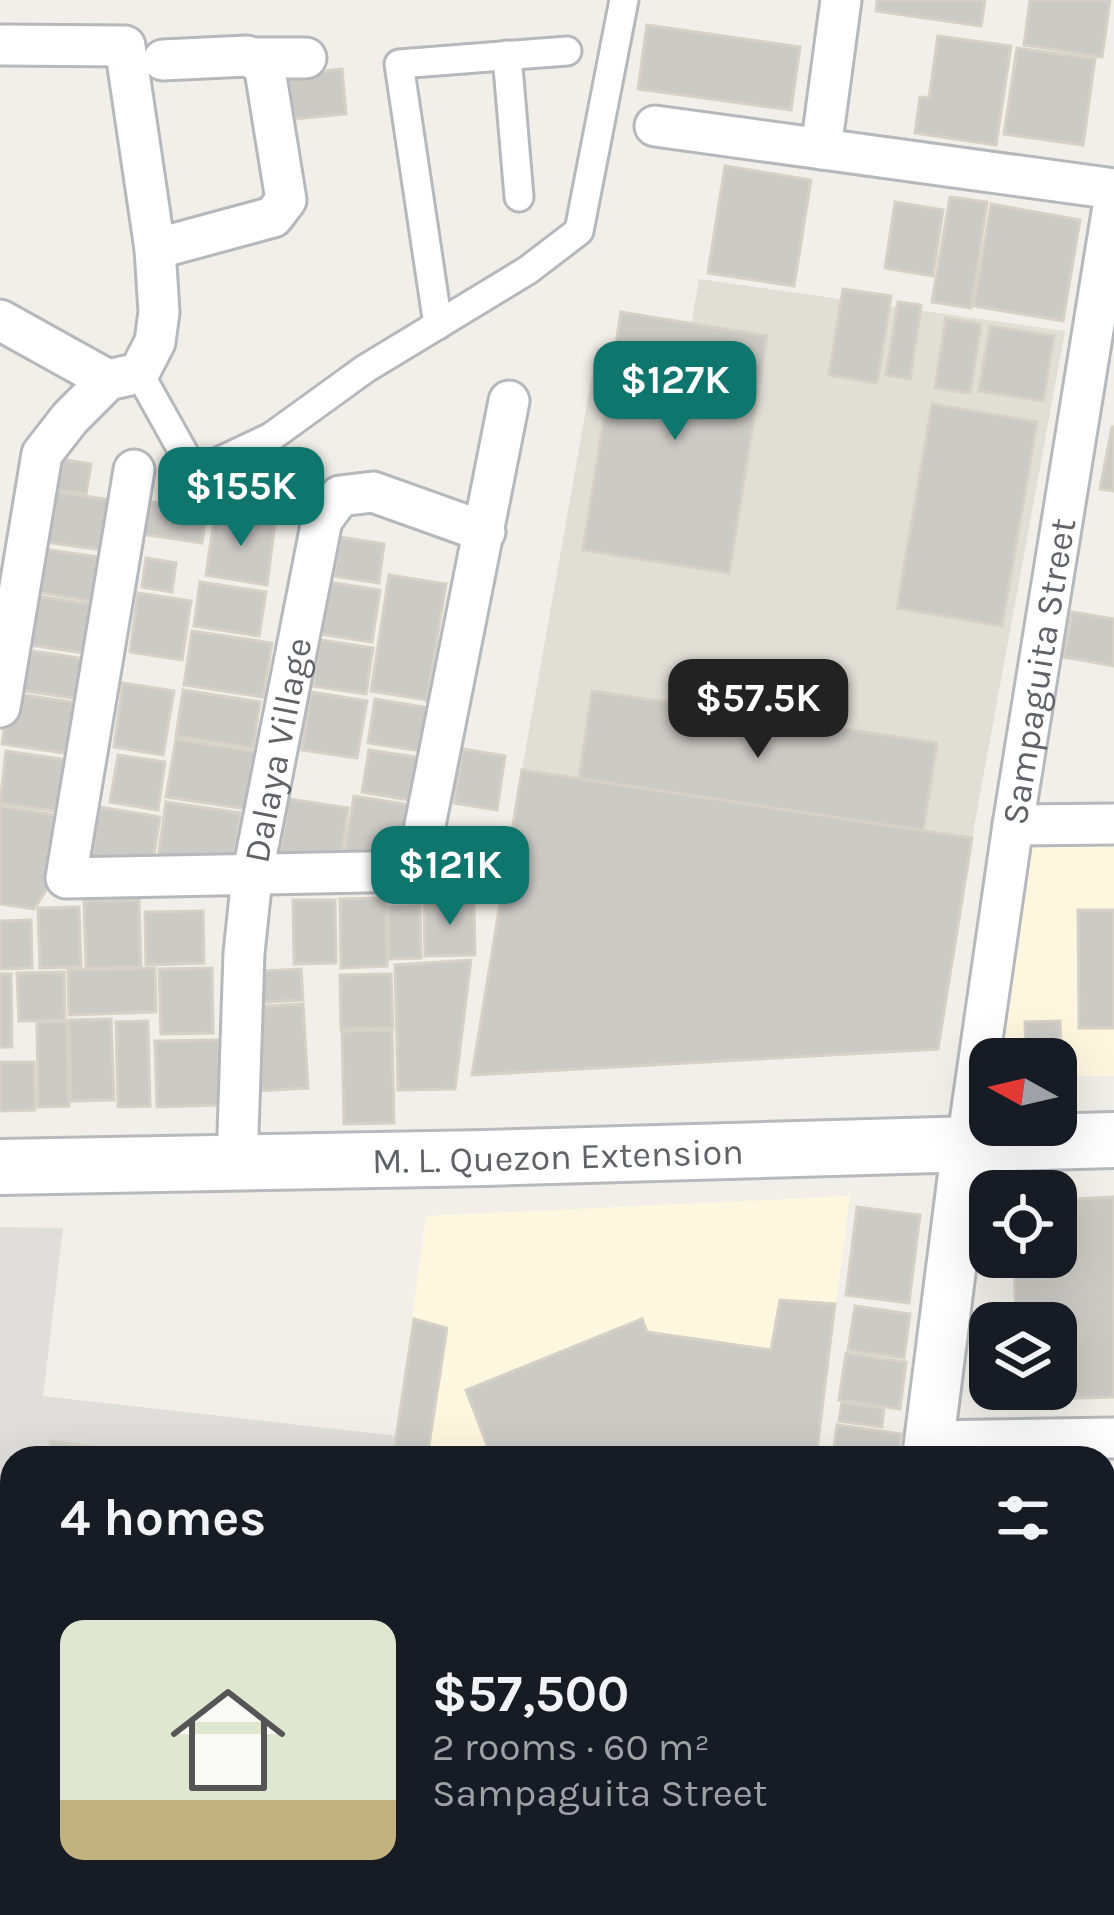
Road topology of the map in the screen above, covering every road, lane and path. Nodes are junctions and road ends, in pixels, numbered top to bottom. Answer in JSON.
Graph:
{"nodes":[{"id":1,"x":623,"y":0,"type":"edge"},
{"id":2,"x":841,"y":0,"type":"edge"},
{"id":3,"x":0,"y":45,"type":"edge"},
{"id":4,"x":567,"y":51,"type":"dead end"},
{"id":5,"x":508,"y":55,"type":"junction"},
{"id":6,"x":256,"y":58,"type":"junction"},
{"id":7,"x":306,"y":58,"type":"dead end"},
{"id":8,"x":163,"y":60,"type":"dead end"},
{"id":9,"x":655,"y":126,"type":"dead end"},
{"id":10,"x":820,"y":149,"type":"junction"},
{"id":11,"x":1114,"y":189,"type":"edge"},
{"id":12,"x":519,"y":196,"type":"dead end"},
{"id":13,"x":1114,"y":200,"type":"edge"},
{"id":14,"x":155,"y":249,"type":"junction"},
{"id":15,"x":0,"y":320,"type":"edge"},
{"id":16,"x":438,"y":325,"type":"junction"},
{"id":17,"x":124,"y":376,"type":"junction"},
{"id":18,"x":509,"y":400,"type":"dead end"},
{"id":19,"x":134,"y":470,"type":"dead end"},
{"id":20,"x":485,"y":532,"type":"junction"},
{"id":21,"x":0,"y":707,"type":"edge"},
{"id":22,"x":1114,"y":824,"type":"edge"},
{"id":23,"x":1013,"y":825,"type":"junction"},
{"id":24,"x":252,"y":877,"type":"junction"},
{"id":25,"x":1114,"y":1140,"type":"edge"},
{"id":26,"x":967,"y":1143,"type":"junction"},
{"id":27,"x":238,"y":1164,"type":"junction"},
{"id":28,"x":0,"y":1167,"type":"edge"},
{"id":29,"x":1114,"y":1438,"type":"edge"},
{"id":30,"x":929,"y":1446,"type":"edge"},
{"id":31,"x":990,"y":1446,"type":"edge"}],
"edges":[{"from":1,"to":16,"type":"street"},
{"from":2,"to":10,"type":"street"},
{"from":3,"to":14,"type":"street"},
{"from":4,"to":5,"type":"street"},
{"from":5,"to":12,"type":"street"},
{"from":5,"to":16,"type":"street"},
{"from":6,"to":7,"type":"street"},
{"from":6,"to":8,"type":"street"},
{"from":6,"to":14,"type":"street"},
{"from":9,"to":10,"type":"street"},
{"from":10,"to":11,"type":"street"},
{"from":13,"to":23,"type":"street","name":"Sampaguita Street"},
{"from":14,"to":17,"type":"street"},
{"from":15,"to":17,"type":"street"},
{"from":16,"to":17,"type":"street"},
{"from":17,"to":21,"type":"street"},
{"from":18,"to":20,"type":"street"},
{"from":19,"to":24,"type":"street"},
{"from":20,"to":24,"type":"street"},
{"from":20,"to":24,"type":"street","name":"Dalaya Village"},
{"from":22,"to":23,"type":"street"},
{"from":23,"to":26,"type":"street","name":"Sampaguita Street"},
{"from":24,"to":27,"type":"street","name":"Dalaya Village"},
{"from":25,"to":26,"type":"main road","name":"M. L. Quezon Extension"},
{"from":26,"to":27,"type":"main road","name":"M. L. Quezon Extension"},
{"from":26,"to":30,"type":"street"},
{"from":27,"to":28,"type":"main road","name":"M. L. Quezon Extension"},
{"from":29,"to":31,"type":"street"}]}
